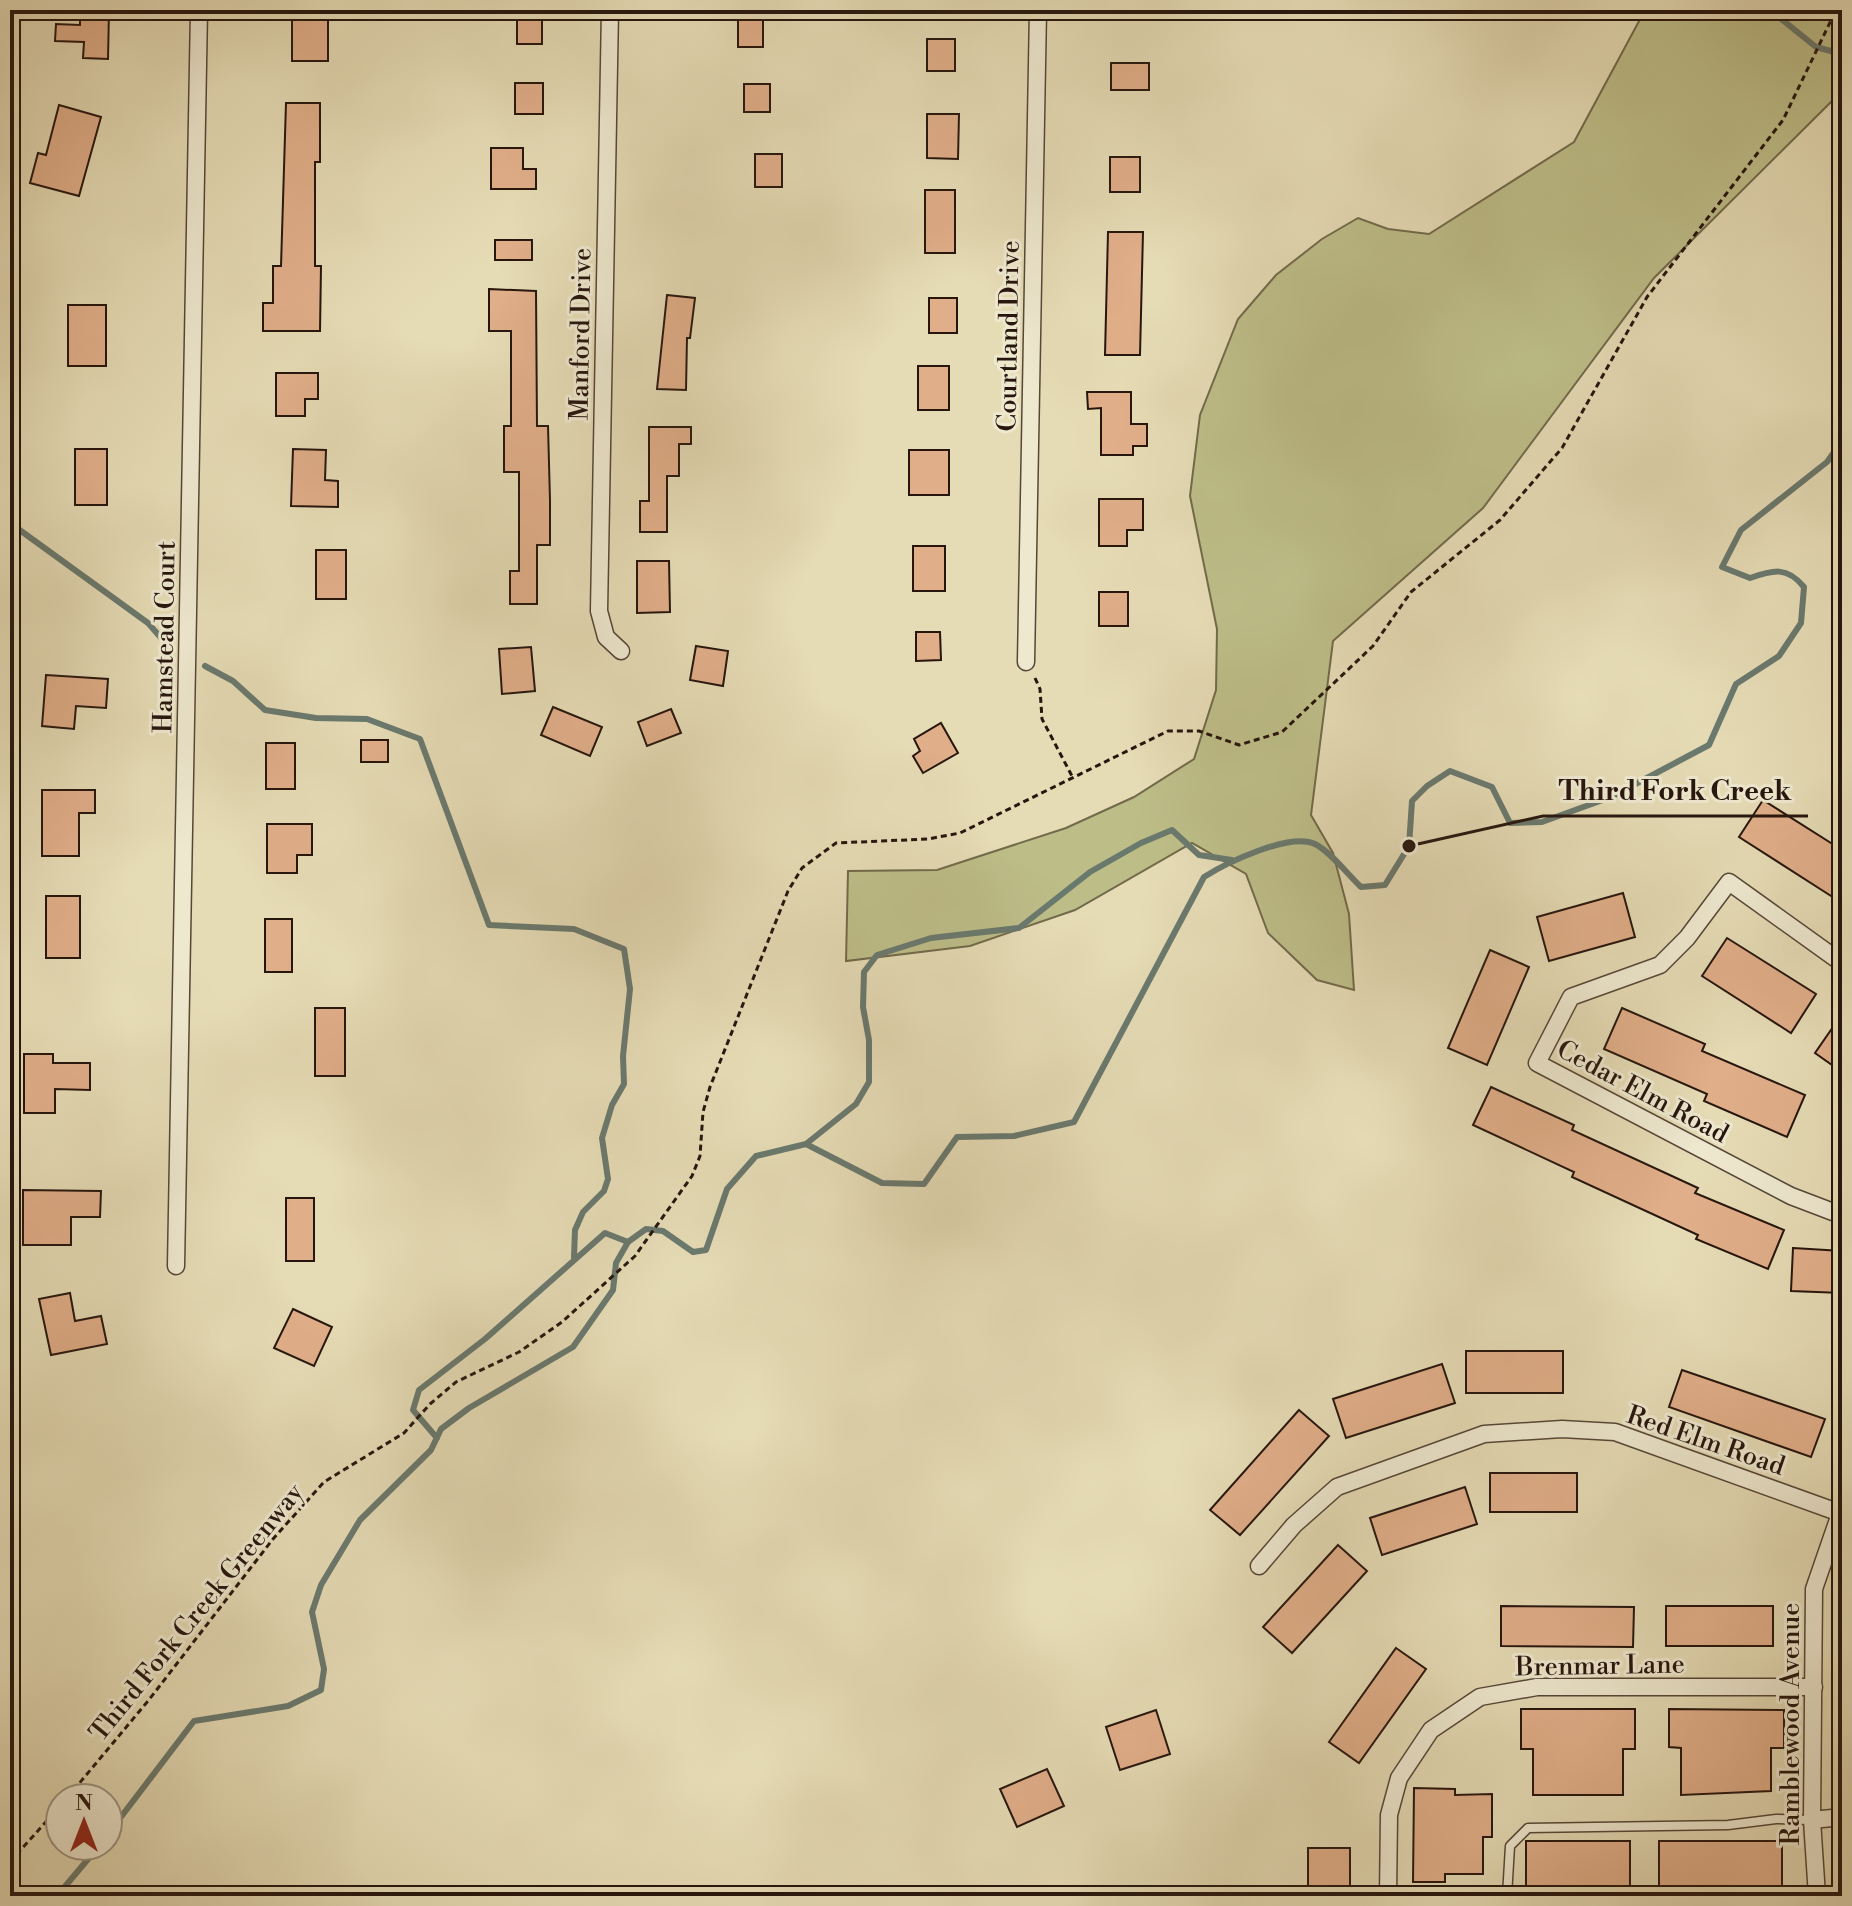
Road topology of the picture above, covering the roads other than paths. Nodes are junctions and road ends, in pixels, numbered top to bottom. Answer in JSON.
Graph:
{"nodes":[{"id":1,"x":199,"y":10,"type":"edge"},
{"id":2,"x":610,"y":10,"type":"edge"},
{"id":3,"x":1038,"y":10,"type":"edge"},
{"id":4,"x":621,"y":651,"type":"dead end"},
{"id":5,"x":1026,"y":662,"type":"road end"},
{"id":6,"x":1842,"y":963,"type":"edge"},
{"id":7,"x":1842,"y":1211,"type":"edge"},
{"id":8,"x":176,"y":1266,"type":"dead end"},
{"id":9,"x":1841,"y":1511,"type":"edge"},
{"id":10,"x":1259,"y":1566,"type":"dead end"},
{"id":11,"x":1814,"y":1687,"type":"junction"},
{"id":12,"x":1842,"y":1817,"type":"edge"},
{"id":13,"x":1812,"y":1820,"type":"junction"},
{"id":14,"x":1388,"y":1896,"type":"edge"},
{"id":15,"x":1507,"y":1896,"type":"edge"},
{"id":16,"x":1817,"y":1896,"type":"edge"}],
"edges":[{"from":1,"to":8,"type":"street","name":"Hamstead Court"},
{"from":2,"to":4,"type":"street","name":"Manford Drive"},
{"from":3,"to":5,"type":"street","name":"Courtland Drive"},
{"from":6,"to":7,"type":"street","name":"Cedar Elm Road"},
{"from":9,"to":10,"type":"street","name":"Red Elm Road"},
{"from":9,"to":11,"type":"street","name":"Ramblewood Avenue"},
{"from":11,"to":13,"type":"street","name":"Ramblewood Avenue"},
{"from":11,"to":14,"type":"street","name":"Brenmar Lane"},
{"from":12,"to":13,"type":"street"},
{"from":13,"to":15,"type":"lane"},
{"from":13,"to":16,"type":"street","name":"Ramblewood Avenue"}]}
